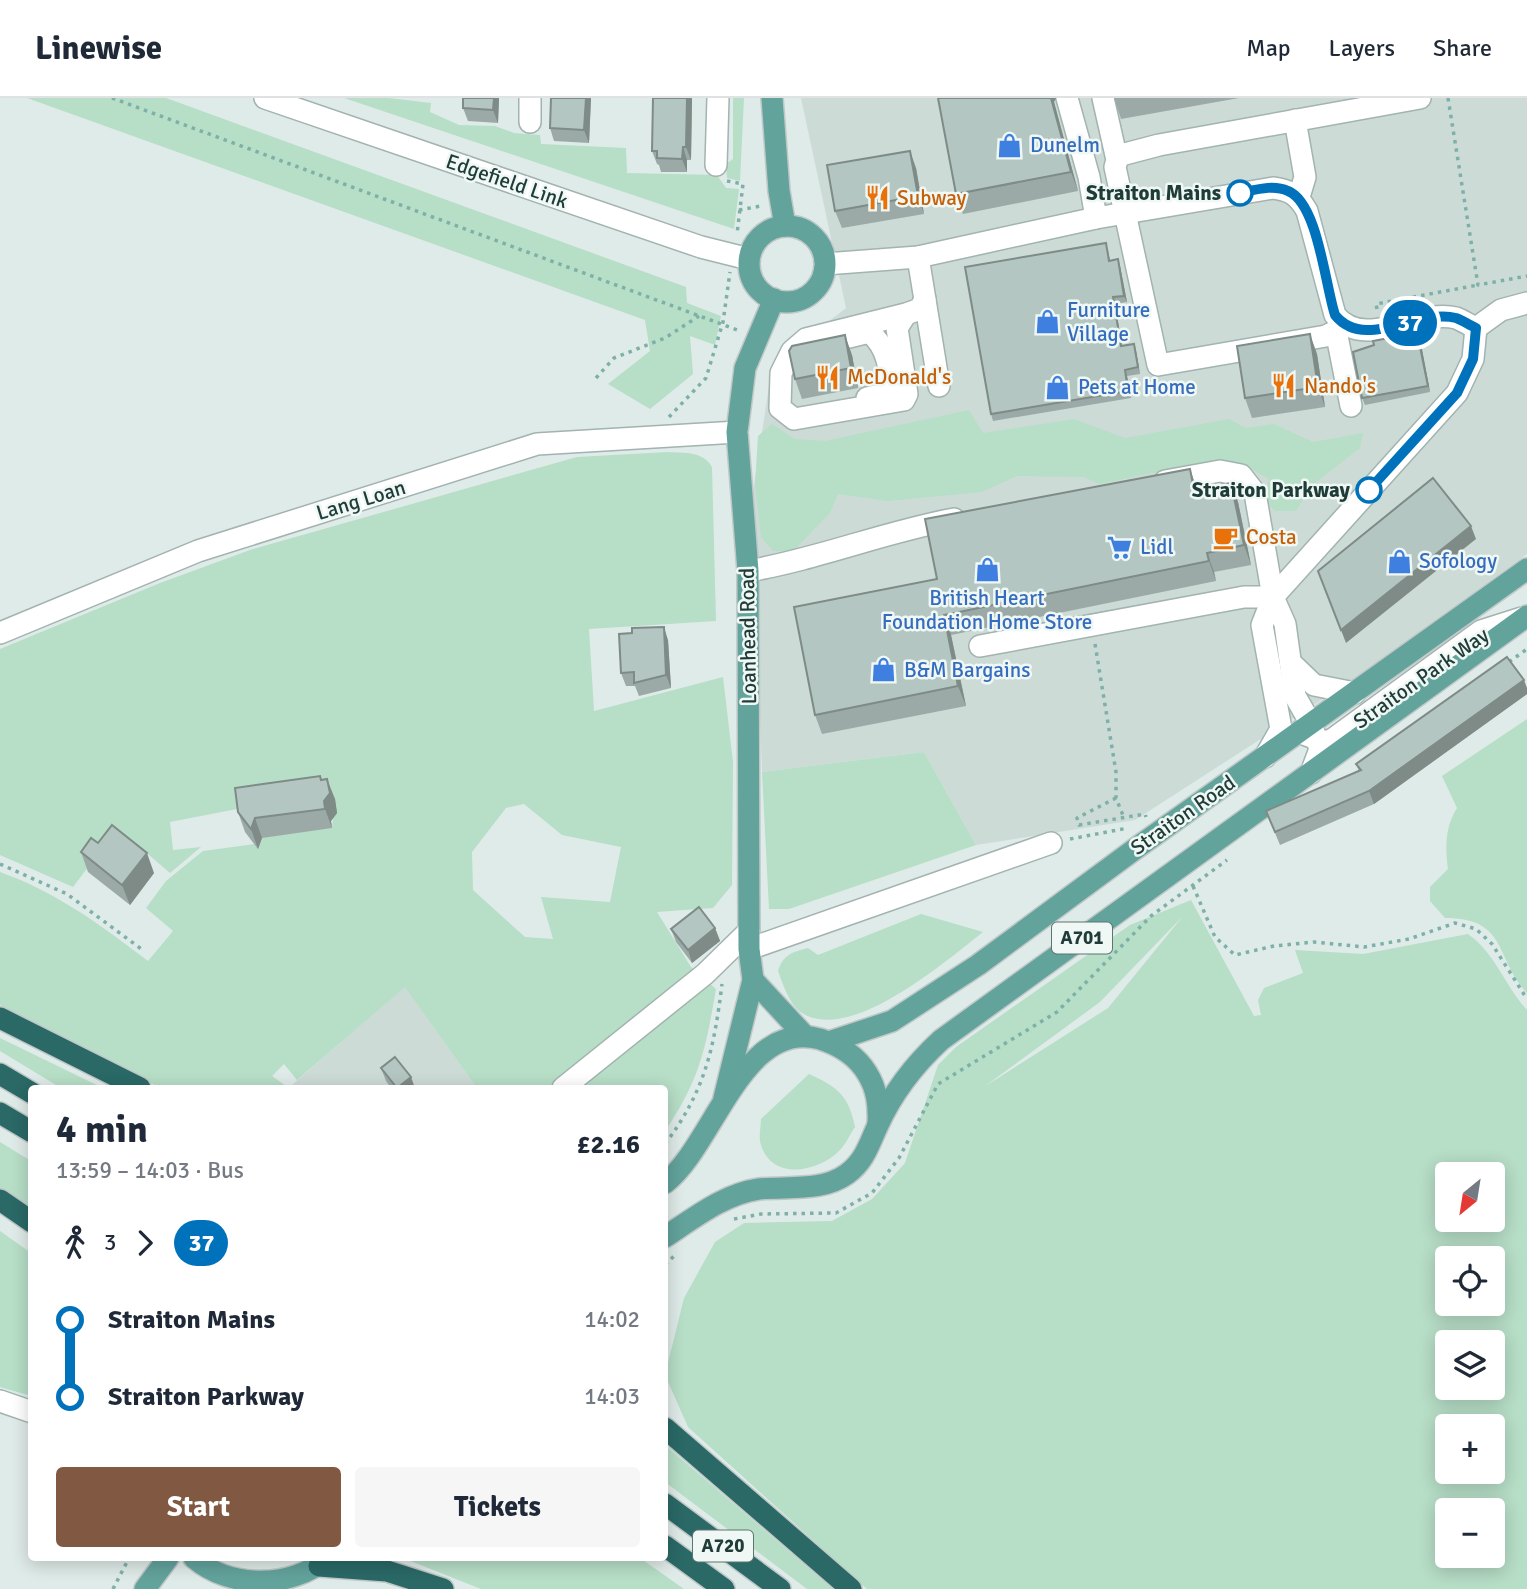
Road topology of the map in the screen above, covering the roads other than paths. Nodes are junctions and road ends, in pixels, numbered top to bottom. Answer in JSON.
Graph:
{"nodes":[{"id":1,"x":265,"y":98,"type":"edge"},
{"id":2,"x":530,"y":98,"type":"edge"},
{"id":3,"x":718,"y":98,"type":"edge"},
{"id":4,"x":772,"y":98,"type":"edge"},
{"id":5,"x":1067,"y":98,"type":"edge"},
{"id":6,"x":1103,"y":98,"type":"edge"},
{"id":7,"x":1420,"y":98,"type":"edge"},
{"id":8,"x":1295,"y":120,"type":"junction"},
{"id":9,"x":530,"y":122,"type":"dead end"},
{"id":10,"x":1116,"y":160,"type":"junction"},
{"id":11,"x":716,"y":165,"type":"road end"},
{"id":12,"x":1299,"y":197,"type":"junction"},
{"id":13,"x":1125,"y":213,"type":"junction"},
{"id":14,"x":1096,"y":218,"type":"junction"},
{"id":15,"x":785,"y":226,"type":"junction"},
{"id":16,"x":741,"y":257,"type":"junction"},
{"id":17,"x":918,"y":257,"type":"junction"},
{"id":18,"x":825,"y":264,"type":"junction"},
{"id":19,"x":774,"y":299,"type":"junction"},
{"id":20,"x":925,"y":299,"type":"junction"},
{"id":21,"x":1527,"y":303,"type":"edge"},
{"id":22,"x":906,"y":314,"type":"junction"},
{"id":23,"x":1340,"y":328,"type":"junction"},
{"id":24,"x":1476,"y":328,"type":"junction"},
{"id":25,"x":812,"y":338,"type":"junction"},
{"id":26,"x":939,"y":386,"type":"dead end"},
{"id":27,"x":1351,"y":406,"type":"dead end"},
{"id":28,"x":818,"y":417,"type":"junction"},
{"id":29,"x":737,"y":432,"type":"junction"},
{"id":30,"x":1141,"y":485,"type":"edge"},
{"id":31,"x":968,"y":516,"type":"edge"},
{"id":32,"x":1527,"y":569,"type":"edge"},
{"id":33,"x":747,"y":571,"type":"junction"},
{"id":34,"x":1527,"y":577,"type":"edge"},
{"id":35,"x":1505,"y":584,"type":"junction"},
{"id":36,"x":1273,"y":597,"type":"junction"},
{"id":37,"x":1527,"y":616,"type":"edge"},
{"id":38,"x":0,"y":633,"type":"edge"},
{"id":39,"x":980,"y":646,"type":"dead end"},
{"id":40,"x":1291,"y":663,"type":"junction"},
{"id":41,"x":1355,"y":693,"type":"junction"},
{"id":42,"x":1280,"y":713,"type":"junction"},
{"id":43,"x":1310,"y":732,"type":"junction"},
{"id":44,"x":1265,"y":757,"type":"junction"},
{"id":45,"x":1311,"y":773,"type":"junction"},
{"id":46,"x":1051,"y":843,"type":"road end"},
{"id":47,"x":749,"y":940,"type":"junction"},
{"id":48,"x":753,"y":980,"type":"junction"},
{"id":49,"x":0,"y":1018,"type":"edge"},
{"id":50,"x":804,"y":1035,"type":"junction"},
{"id":51,"x":829,"y":1042,"type":"junction"},
{"id":52,"x":0,"y":1074,"type":"edge"},
{"id":53,"x":134,"y":1085,"type":"edge"},
{"id":54,"x":567,"y":1085,"type":"edge"},
{"id":55,"x":28,"y":1091,"type":"edge"},
{"id":56,"x":724,"y":1098,"type":"junction"},
{"id":57,"x":0,"y":1113,"type":"edge"},
{"id":58,"x":877,"y":1126,"type":"junction"},
{"id":59,"x":28,"y":1130,"type":"edge"},
{"id":60,"x":668,"y":1181,"type":"edge"},
{"id":61,"x":0,"y":1200,"type":"edge"},
{"id":62,"x":28,"y":1219,"type":"edge"},
{"id":63,"x":672,"y":1244,"type":"edge"},
{"id":64,"x":0,"y":1401,"type":"edge"},
{"id":65,"x":28,"y":1411,"type":"edge"},
{"id":66,"x":668,"y":1431,"type":"edge"},
{"id":67,"x":668,"y":1506,"type":"edge"},
{"id":68,"x":668,"y":1548,"type":"edge"},
{"id":69,"x":166,"y":1561,"type":"edge"},
{"id":70,"x":197,"y":1561,"type":"edge"},
{"id":71,"x":323,"y":1562,"type":"edge"},
{"id":72,"x":268,"y":1587,"type":"edge"},
{"id":73,"x":145,"y":1589,"type":"edge"},
{"id":74,"x":443,"y":1589,"type":"edge"},
{"id":75,"x":724,"y":1589,"type":"edge"},
{"id":76,"x":780,"y":1589,"type":"edge"},
{"id":77,"x":851,"y":1589,"type":"edge"}],
"edges":[{"from":1,"to":16,"type":"street","name":"Edgefield Link"},
{"from":2,"to":9,"type":"street"},
{"from":3,"to":11,"type":"street"},
{"from":4,"to":15,"type":"main road"},
{"from":5,"to":14,"type":"street"},
{"from":6,"to":10,"type":"street"},
{"from":7,"to":8,"type":"street"},
{"from":8,"to":10,"type":"street"},
{"from":8,"to":12,"type":"street"},
{"from":10,"to":13,"type":"street"},
{"from":12,"to":13,"type":"street"},
{"from":12,"to":23,"type":"street"},
{"from":13,"to":14,"type":"street"},
{"from":13,"to":23,"type":"street"},
{"from":14,"to":17,"type":"street"},
{"from":15,"to":16,"type":"main road"},
{"from":15,"to":18,"type":"main road"},
{"from":16,"to":19,"type":"main road"},
{"from":17,"to":18,"type":"street"},
{"from":17,"to":20,"type":"street"},
{"from":18,"to":19,"type":"main road"},
{"from":19,"to":29,"type":"main road","name":"Loanhead Road"},
{"from":20,"to":22,"type":"street"},
{"from":20,"to":26,"type":"street"},
{"from":21,"to":24,"type":"street"},
{"from":22,"to":25,"type":"street"},
{"from":22,"to":28,"type":"street"},
{"from":23,"to":24,"type":"street"},
{"from":23,"to":27,"type":"street"},
{"from":24,"to":36,"type":"street"},
{"from":25,"to":28,"type":"street"},
{"from":25,"to":28,"type":"street"},
{"from":29,"to":33,"type":"main road","name":"Loanhead Road"},
{"from":29,"to":38,"type":"street","name":"Lang Loan"},
{"from":30,"to":36,"type":"street"},
{"from":31,"to":33,"type":"street"},
{"from":32,"to":35,"type":"main road","name":"Straiton Road","number":"A701"},
{"from":33,"to":47,"type":"main road","name":"Loanhead Road"},
{"from":34,"to":35,"type":"street"},
{"from":35,"to":41,"type":"main road","name":"Straiton Road","number":"A701"},
{"from":36,"to":39,"type":"street"},
{"from":36,"to":40,"type":"street"},
{"from":36,"to":42,"type":"street"},
{"from":37,"to":43,"type":"street","name":"Straiton Park Way"},
{"from":37,"to":45,"type":"main road","name":"Straiton Road","number":"A701"},
{"from":40,"to":41,"type":"street","name":"Straiton Park Way"},
{"from":40,"to":43,"type":"street"},
{"from":41,"to":43,"type":"main road","name":"Straiton Road","number":"A701"},
{"from":42,"to":43,"type":"street"},
{"from":42,"to":44,"type":"street"},
{"from":43,"to":44,"type":"main road","name":"Straiton Road","number":"A701"},
{"from":43,"to":45,"type":"street"},
{"from":44,"to":51,"type":"main road","name":"Straiton Road","number":"A701"},
{"from":45,"to":58,"type":"main road","name":"Straiton Road","number":"A701"},
{"from":46,"to":47,"type":"street"},
{"from":47,"to":48,"type":"main road","name":"Loanhead Road"},
{"from":47,"to":54,"type":"street"},
{"from":48,"to":50,"type":"main road"},
{"from":48,"to":56,"type":"main road","name":"Loanhead Road"},
{"from":49,"to":53,"type":"highway"},
{"from":50,"to":51,"type":"main road","name":"Straiton Road","number":"A701"},
{"from":50,"to":56,"type":"main road"},
{"from":51,"to":58,"type":"main road","name":"Straiton Road","number":"A701"},
{"from":52,"to":55,"type":"highway"},
{"from":56,"to":60,"type":"main road"},
{"from":57,"to":59,"type":"highway"},
{"from":58,"to":63,"type":"main road","name":"Straiton Road","number":"A701"},
{"from":61,"to":62,"type":"highway"},
{"from":64,"to":65,"type":"street"},
{"from":66,"to":77,"type":"highway"},
{"from":67,"to":76,"type":"highway","number":"A720"},
{"from":68,"to":75,"type":"highway","number":"A720"},
{"from":69,"to":73,"type":"main road"},
{"from":70,"to":72,"type":"main road"},
{"from":71,"to":72,"type":"main road"},
{"from":71,"to":74,"type":"highway"}]}
